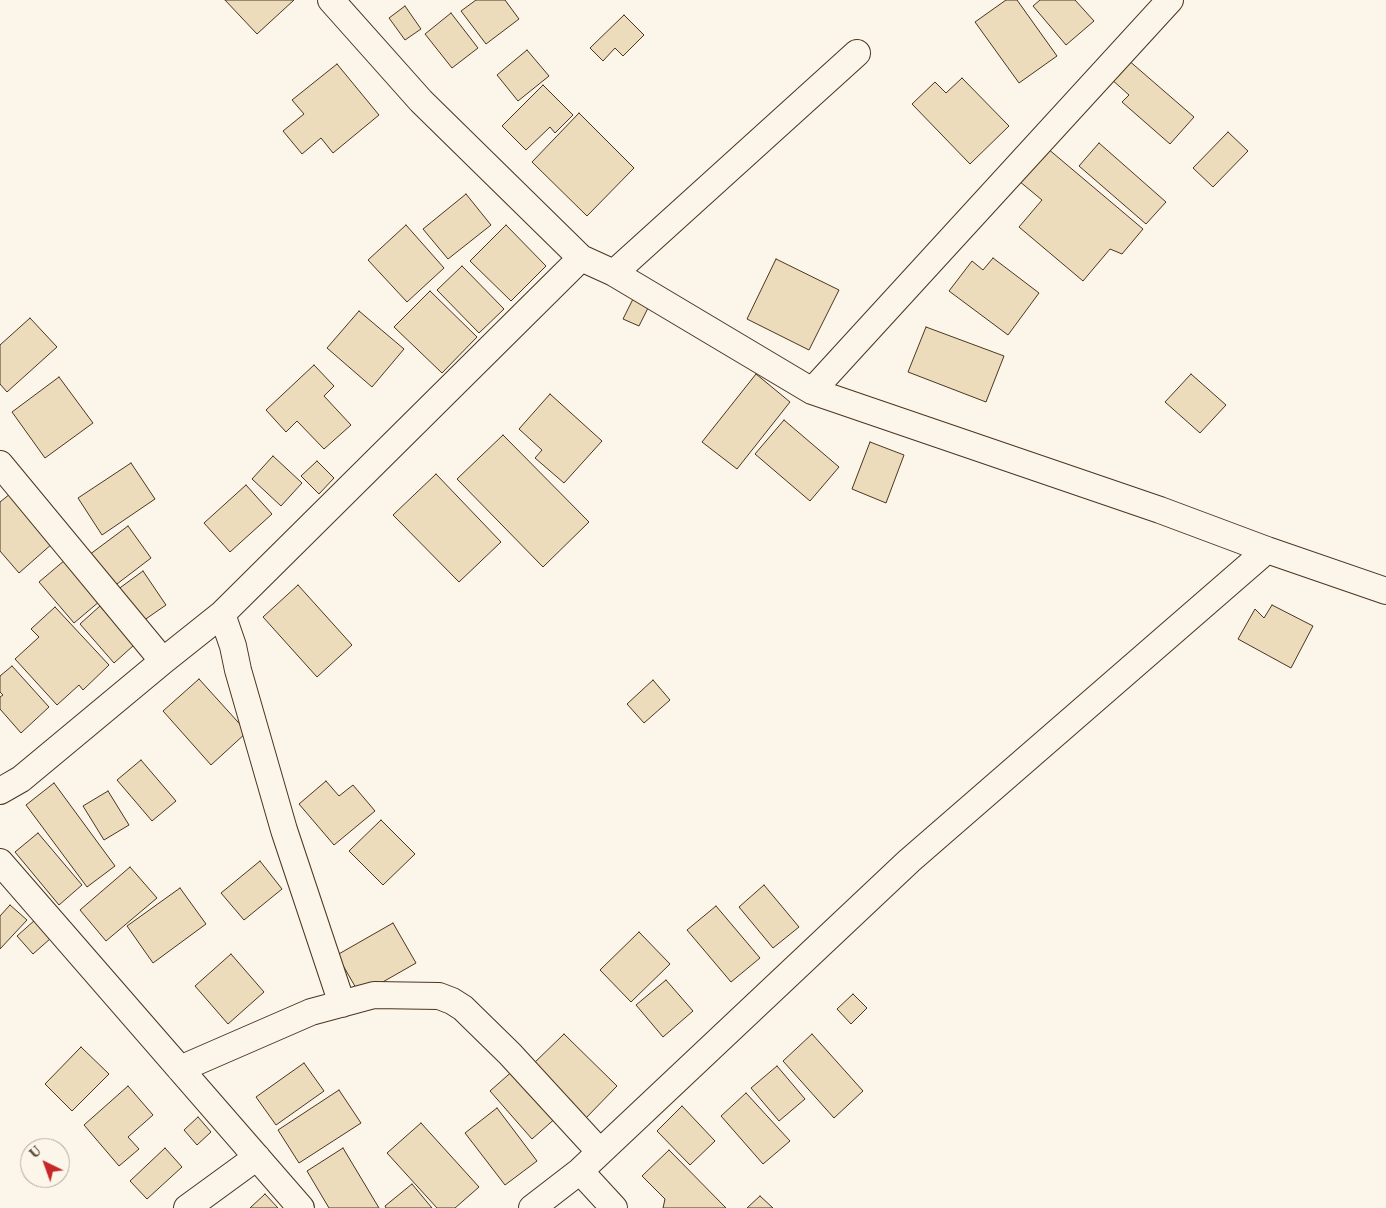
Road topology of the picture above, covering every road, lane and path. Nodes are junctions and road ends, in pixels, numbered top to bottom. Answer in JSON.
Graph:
{"nodes":[{"id":1,"x":331,"y":0,"type":"edge"},
{"id":2,"x":1170,"y":0,"type":"edge"},
{"id":3,"x":857,"y":54,"type":"dead end"},
{"id":4,"x":581,"y":258,"type":"junction"},
{"id":5,"x":614,"y":273,"type":"junction"},
{"id":6,"x":812,"y":391,"type":"junction"},
{"id":7,"x":0,"y":464,"type":"edge"},
{"id":8,"x":1267,"y":550,"type":"junction"},
{"id":9,"x":1386,"y":592,"type":"edge"},
{"id":10,"x":215,"y":619,"type":"junction"},
{"id":11,"x":168,"y":657,"type":"junction"},
{"id":12,"x":0,"y":791,"type":"edge"},
{"id":13,"x":0,"y":862,"type":"edge"},
{"id":14,"x":342,"y":1004,"type":"junction"},
{"id":15,"x":180,"y":1069,"type":"junction"},
{"id":16,"x":600,"y":1152,"type":"junction"},
{"id":17,"x":257,"y":1157,"type":"junction"},
{"id":18,"x":580,"y":1171,"type":"junction"},
{"id":19,"x":187,"y":1208,"type":"edge"},
{"id":20,"x":301,"y":1208,"type":"edge"},
{"id":21,"x":532,"y":1208,"type":"edge"},
{"id":22,"x":614,"y":1208,"type":"edge"}],
"edges":[{"from":1,"to":4,"type":"street"},
{"from":2,"to":6,"type":"street"},
{"from":3,"to":5,"type":"street"},
{"from":4,"to":5,"type":"street"},
{"from":4,"to":10,"type":"street"},
{"from":5,"to":6,"type":"street"},
{"from":6,"to":8,"type":"street"},
{"from":7,"to":11,"type":"street"},
{"from":8,"to":9,"type":"street"},
{"from":8,"to":16,"type":"street"},
{"from":10,"to":11,"type":"street"},
{"from":10,"to":14,"type":"street"},
{"from":11,"to":12,"type":"street"},
{"from":13,"to":15,"type":"street"},
{"from":14,"to":15,"type":"street"},
{"from":14,"to":16,"type":"street"},
{"from":15,"to":17,"type":"street"},
{"from":16,"to":18,"type":"street"},
{"from":17,"to":19,"type":"street"},
{"from":17,"to":20,"type":"street"},
{"from":18,"to":21,"type":"street"},
{"from":18,"to":22,"type":"street"}]}
